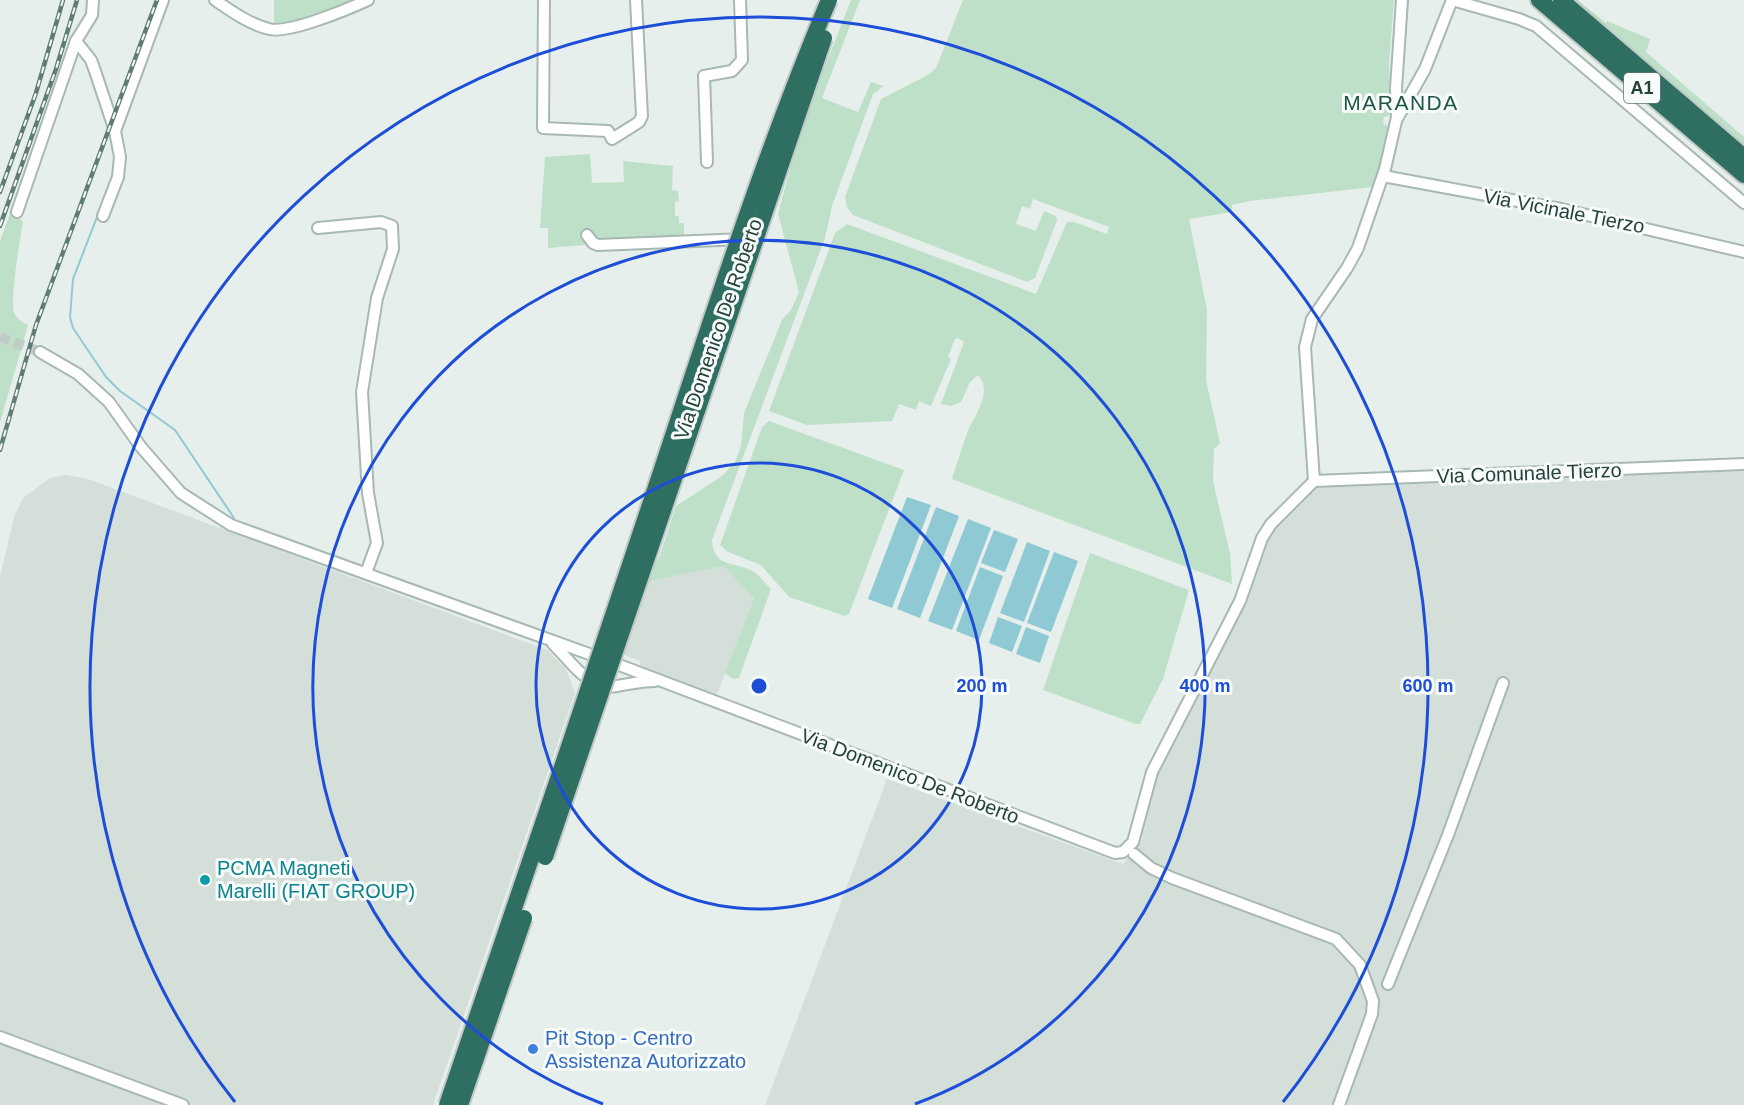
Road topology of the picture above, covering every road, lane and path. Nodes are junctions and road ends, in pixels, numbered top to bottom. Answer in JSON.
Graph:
{"nodes":[{"id":1,"x":93,"y":0,"type":"edge"},
{"id":2,"x":163,"y":0,"type":"edge"},
{"id":3,"x":215,"y":0,"type":"edge"},
{"id":4,"x":368,"y":0,"type":"edge"},
{"id":5,"x":544,"y":0,"type":"edge"},
{"id":6,"x":636,"y":0,"type":"edge"},
{"id":7,"x":740,"y":0,"type":"edge"},
{"id":8,"x":829,"y":0,"type":"edge"},
{"id":9,"x":835,"y":0,"type":"edge"},
{"id":10,"x":840,"y":0,"type":"edge"},
{"id":11,"x":1402,"y":0,"type":"edge"},
{"id":12,"x":1452,"y":0,"type":"edge"},
{"id":13,"x":1539,"y":0,"type":"edge"},
{"id":14,"x":1561,"y":0,"type":"edge"},
{"id":15,"x":76,"y":41,"type":"junction"},
{"id":16,"x":1397,"y":117,"type":"junction"},
{"id":17,"x":115,"y":131,"type":"junction"},
{"id":18,"x":1744,"y":157,"type":"edge"},
{"id":19,"x":707,"y":162,"type":"dead end"},
{"id":20,"x":1744,"y":175,"type":"edge"},
{"id":21,"x":1383,"y":176,"type":"junction"},
{"id":22,"x":1744,"y":203,"type":"edge"},
{"id":23,"x":17,"y":213,"type":"dead end"},
{"id":24,"x":103,"y":216,"type":"dead end"},
{"id":25,"x":318,"y":228,"type":"dead end"},
{"id":26,"x":587,"y":235,"type":"dead end"},
{"id":27,"x":748,"y":238,"type":"junction"},
{"id":28,"x":1744,"y":252,"type":"edge"},
{"id":29,"x":40,"y":352,"type":"tunnel mouth"},
{"id":30,"x":1744,"y":465,"type":"edge"},
{"id":31,"x":1314,"y":481,"type":"junction"},
{"id":32,"x":366,"y":573,"type":"junction"},
{"id":33,"x":549,"y":639,"type":"junction"},
{"id":34,"x":606,"y":660,"type":"junction"},
{"id":35,"x":659,"y":680,"type":"junction"},
{"id":36,"x":1503,"y":683,"type":"dead end"},
{"id":37,"x":597,"y":685,"type":"junction"},
{"id":38,"x":1131,"y":851,"type":"junction"},
{"id":39,"x":1388,"y":984,"type":"dead end"},
{"id":40,"x":0,"y":1037,"type":"edge"},
{"id":41,"x":183,"y":1105,"type":"edge"},
{"id":42,"x":447,"y":1105,"type":"edge"},
{"id":43,"x":452,"y":1105,"type":"edge"},
{"id":44,"x":460,"y":1105,"type":"edge"},
{"id":45,"x":1339,"y":1105,"type":"edge"}],
"edges":[{"from":1,"to":15,"type":"street"},
{"from":2,"to":17,"type":"street"},
{"from":3,"to":4,"type":"street"},
{"from":5,"to":6,"type":"street"},
{"from":7,"to":19,"type":"street"},
{"from":8,"to":42,"type":"highway","bridge":true},
{"from":9,"to":27,"type":"street","name":"Via Domenico De Roberto"},
{"from":10,"to":44,"type":"highway","bridge":true},
{"from":11,"to":16,"type":"street"},
{"from":12,"to":16,"type":"street"},
{"from":12,"to":22,"type":"street"},
{"from":13,"to":20,"type":"highway","number":"A1"},
{"from":14,"to":18,"type":"highway","number":"A1"},
{"from":15,"to":17,"type":"street"},
{"from":15,"to":23,"type":"street"},
{"from":16,"to":21,"type":"street"},
{"from":17,"to":24,"type":"street"},
{"from":21,"to":28,"type":"street","name":"Via Vicinale Tierzo"},
{"from":21,"to":31,"type":"street"},
{"from":25,"to":32,"type":"street"},
{"from":26,"to":27,"type":"street"},
{"from":27,"to":34,"type":"street","name":"Via Domenico De Roberto"},
{"from":29,"to":32,"type":"street","name":"Via Domenico De Roberto"},
{"from":30,"to":31,"type":"street","name":"Via Comunale Tierzo"},
{"from":31,"to":38,"type":"street"},
{"from":32,"to":33,"type":"street","name":"Via Domenico De Roberto"},
{"from":33,"to":34,"type":"street","name":"Via Domenico De Roberto"},
{"from":33,"to":37,"type":"street","name":"Via Domenico De Roberto"},
{"from":34,"to":35,"type":"street","name":"Via Domenico De Roberto"},
{"from":34,"to":37,"type":"street","name":"Via Domenico De Roberto"},
{"from":35,"to":37,"type":"street","name":"Via Domenico De Roberto"},
{"from":35,"to":38,"type":"street","name":"Via Domenico De Roberto"},
{"from":36,"to":39,"type":"street"},
{"from":37,"to":43,"type":"street","name":"Via Domenico De Roberto"},
{"from":38,"to":45,"type":"street"},
{"from":40,"to":41,"type":"street"}]}
